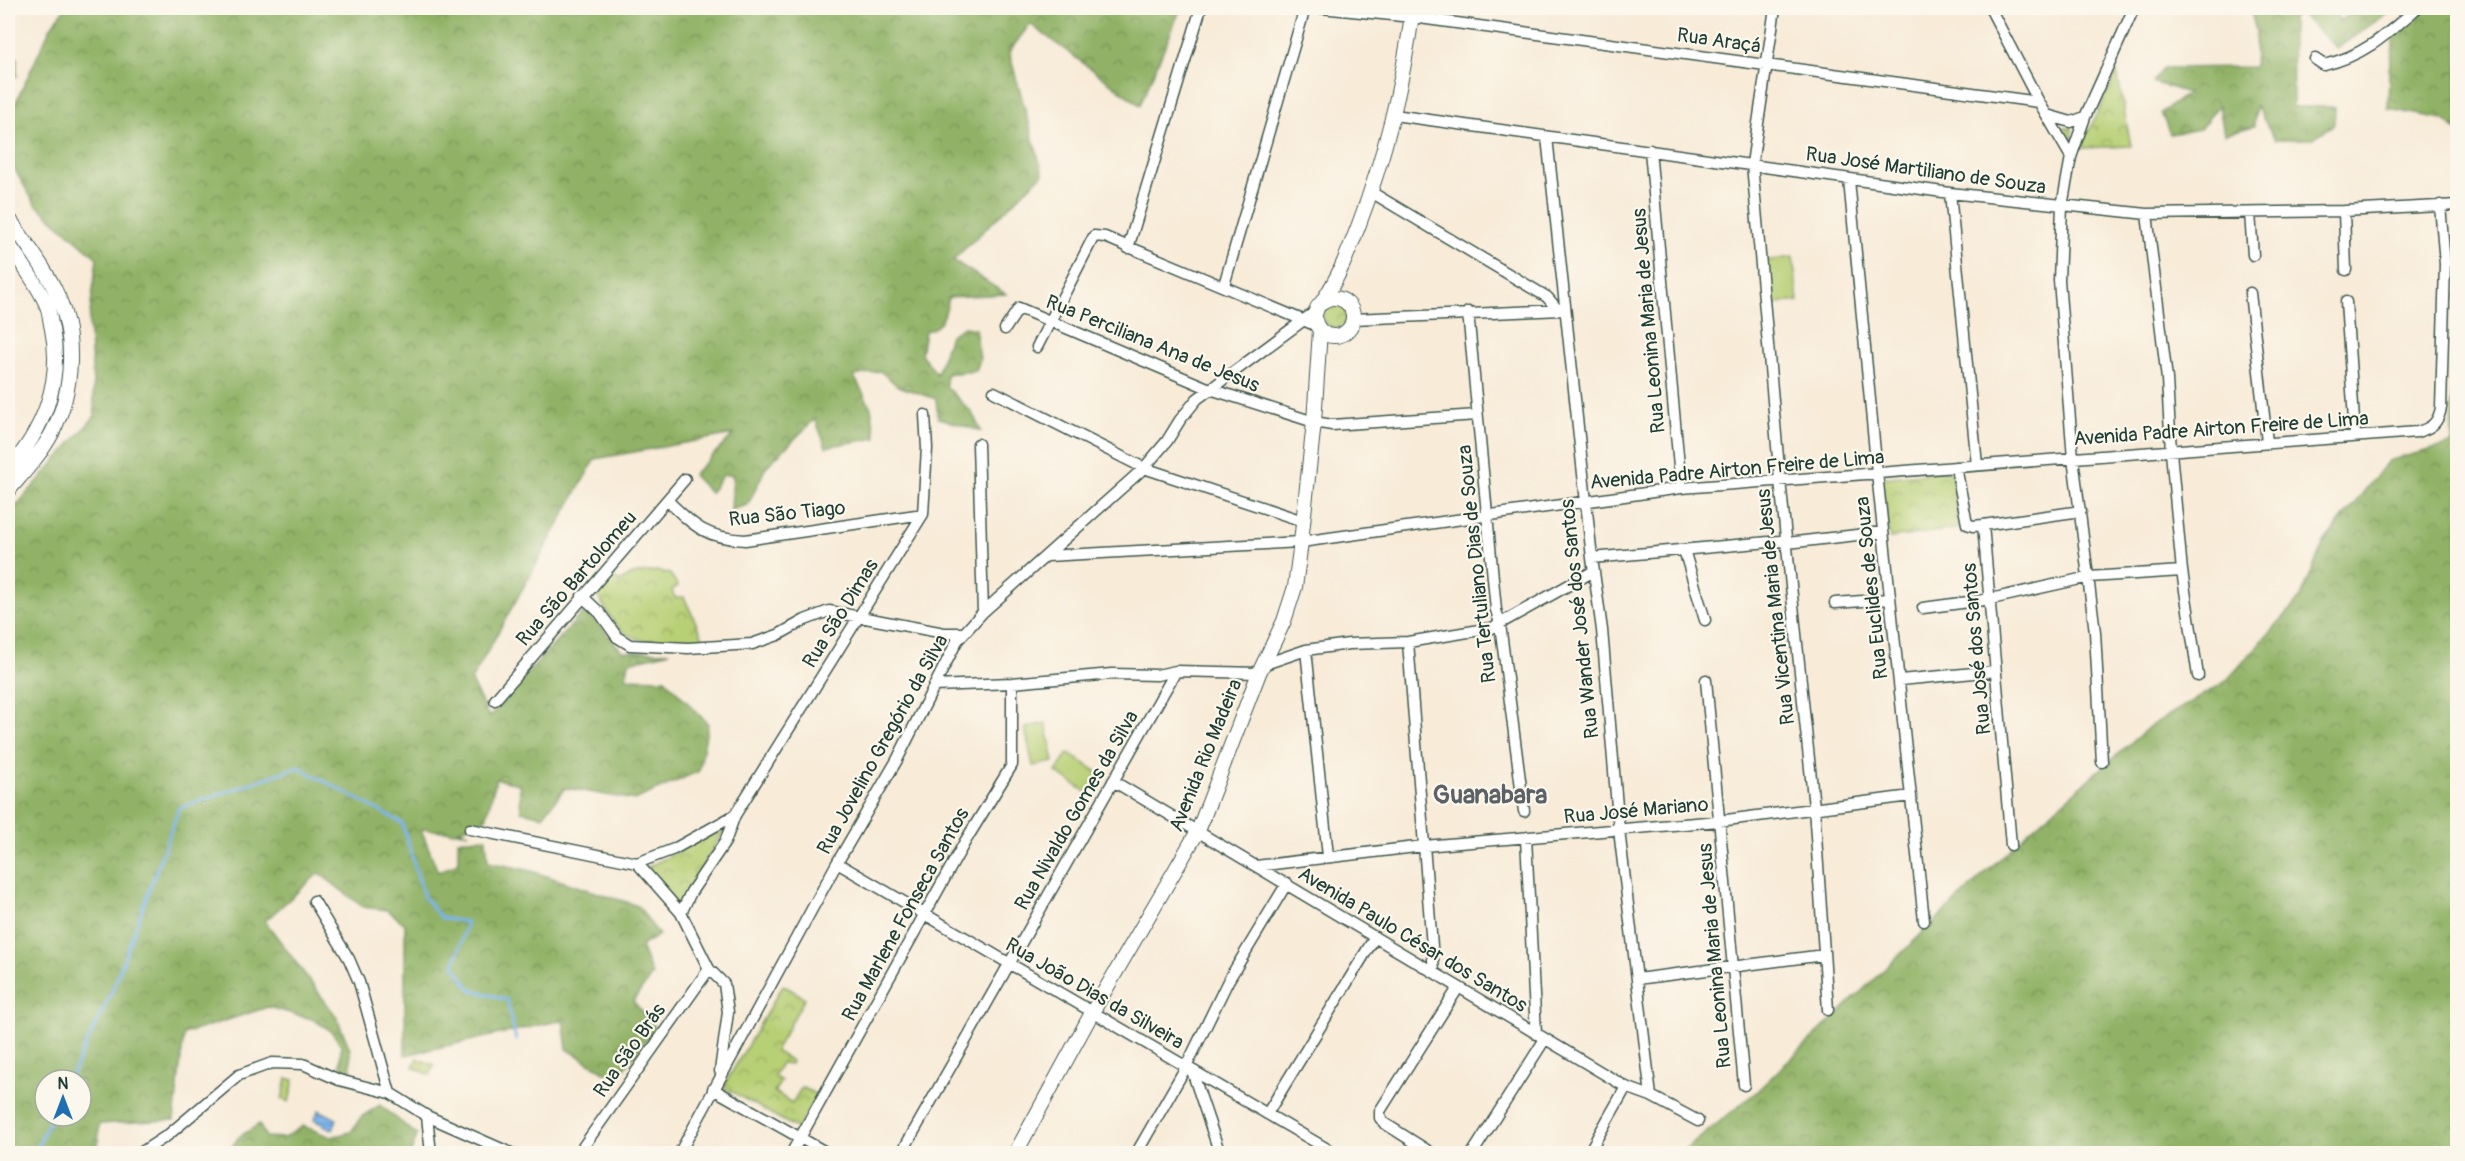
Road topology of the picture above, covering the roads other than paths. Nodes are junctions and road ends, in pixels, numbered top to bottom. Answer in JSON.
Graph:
{"nodes":[{"id":1,"x":1201,"y":8,"type":"edge"},
{"id":2,"x":1305,"y":8,"type":"edge"},
{"id":3,"x":1321,"y":8,"type":"edge"},
{"id":4,"x":1775,"y":8,"type":"edge"},
{"id":5,"x":1990,"y":8,"type":"edge"},
{"id":6,"x":2134,"y":8,"type":"edge"},
{"id":7,"x":2417,"y":8,"type":"edge"},
{"id":8,"x":1412,"y":12,"type":"edge"},
{"id":9,"x":2315,"y":59,"type":"dead end"},
{"id":10,"x":1767,"y":64,"type":"junction"},
{"id":11,"x":2039,"y":102,"type":"junction"},
{"id":12,"x":2047,"y":115,"type":"junction"},
{"id":13,"x":1394,"y":116,"type":"junction"},
{"id":14,"x":2085,"y":117,"type":"junction"},
{"id":15,"x":1547,"y":138,"type":"junction"},
{"id":16,"x":1650,"y":150,"type":"junction"},
{"id":17,"x":2071,"y":157,"type":"junction"},
{"id":18,"x":1752,"y":164,"type":"junction"},
{"id":19,"x":1849,"y":180,"type":"junction"},
{"id":20,"x":1371,"y":192,"type":"junction"},
{"id":21,"x":1950,"y":193,"type":"junction"},
{"id":22,"x":2440,"y":205,"type":"junction"},
{"id":23,"x":2457,"y":205,"type":"edge"},
{"id":24,"x":2062,"y":206,"type":"junction"},
{"id":25,"x":2344,"y":211,"type":"junction"},
{"id":26,"x":2147,"y":213,"type":"junction"},
{"id":27,"x":2250,"y":213,"type":"junction"},
{"id":28,"x":8,"y":217,"type":"edge"},
{"id":29,"x":8,"y":243,"type":"edge"},
{"id":30,"x":1128,"y":248,"type":"junction"},
{"id":31,"x":2253,"y":255,"type":"dead end"},
{"id":32,"x":1346,"y":258,"type":"junction"},
{"id":33,"x":2346,"y":270,"type":"dead end"},
{"id":34,"x":1224,"y":285,"type":"junction"},
{"id":35,"x":2250,"y":293,"type":"dead end"},
{"id":36,"x":2346,"y":302,"type":"dead end"},
{"id":37,"x":1348,"y":303,"type":"junction"},
{"id":38,"x":1319,"y":306,"type":"junction"},
{"id":39,"x":1561,"y":310,"type":"junction"},
{"id":40,"x":1468,"y":312,"type":"junction"},
{"id":41,"x":1353,"y":319,"type":"junction"},
{"id":42,"x":1050,"y":322,"type":"junction"},
{"id":43,"x":1314,"y":326,"type":"junction"},
{"id":44,"x":1005,"y":329,"type":"dead end"},
{"id":45,"x":1340,"y":336,"type":"junction"},
{"id":46,"x":1036,"y":347,"type":"dead end"},
{"id":47,"x":1318,"y":371,"type":"junction"},
{"id":48,"x":1210,"y":389,"type":"junction"},
{"id":49,"x":994,"y":392,"type":"dead end"},
{"id":50,"x":925,"y":415,"type":"dead end"},
{"id":51,"x":1477,"y":415,"type":"junction"},
{"id":52,"x":1314,"y":422,"type":"junction"},
{"id":53,"x":2355,"y":435,"type":"junction"},
{"id":54,"x":2267,"y":442,"type":"junction"},
{"id":55,"x":978,"y":444,"type":"dead end"},
{"id":56,"x":2171,"y":452,"type":"junction"},
{"id":57,"x":2073,"y":458,"type":"junction"},
{"id":58,"x":1977,"y":465,"type":"junction"},
{"id":59,"x":1956,"y":467,"type":"junction"},
{"id":60,"x":1144,"y":468,"type":"junction"},
{"id":61,"x":8,"y":470,"type":"edge"},
{"id":62,"x":1876,"y":473,"type":"junction"},
{"id":63,"x":685,"y":479,"type":"dead end"},
{"id":64,"x":1780,"y":480,"type":"junction"},
{"id":65,"x":1681,"y":488,"type":"junction"},
{"id":66,"x":8,"y":491,"type":"edge"},
{"id":67,"x":668,"y":501,"type":"junction"},
{"id":68,"x":1586,"y":501,"type":"junction"},
{"id":69,"x":2081,"y":511,"type":"junction"},
{"id":70,"x":923,"y":514,"type":"junction"},
{"id":71,"x":1486,"y":516,"type":"junction"},
{"id":72,"x":1303,"y":521,"type":"junction"},
{"id":73,"x":1983,"y":525,"type":"junction"},
{"id":74,"x":1883,"y":532,"type":"junction"},
{"id":75,"x":1302,"y":542,"type":"junction"},
{"id":76,"x":1787,"y":543,"type":"junction"},
{"id":77,"x":1684,"y":550,"type":"junction"},
{"id":78,"x":1047,"y":556,"type":"junction"},
{"id":79,"x":1592,"y":558,"type":"junction"},
{"id":80,"x":1594,"y":571,"type":"junction"},
{"id":81,"x":2182,"y":571,"type":"junction"},
{"id":82,"x":2089,"y":577,"type":"junction"},
{"id":83,"x":582,"y":597,"type":"junction"},
{"id":84,"x":1991,"y":598,"type":"junction"},
{"id":85,"x":1890,"y":599,"type":"junction"},
{"id":86,"x":1835,"y":603,"type":"dead end"},
{"id":87,"x":1923,"y":608,"type":"dead end"},
{"id":88,"x":983,"y":612,"type":"junction"},
{"id":89,"x":859,"y":615,"type":"junction"},
{"id":90,"x":1705,"y":620,"type":"dead end"},
{"id":91,"x":1500,"y":624,"type":"junction"},
{"id":92,"x":964,"y":633,"type":"junction"},
{"id":93,"x":1408,"y":642,"type":"junction"},
{"id":94,"x":1306,"y":650,"type":"junction"},
{"id":95,"x":1262,"y":668,"type":"junction"},
{"id":96,"x":1176,"y":671,"type":"junction"},
{"id":97,"x":1995,"y":671,"type":"junction"},
{"id":98,"x":2198,"y":676,"type":"dead end"},
{"id":99,"x":1706,"y":680,"type":"dead end"},
{"id":100,"x":1900,"y":680,"type":"junction"},
{"id":101,"x":1012,"y":684,"type":"junction"},
{"id":102,"x":934,"y":686,"type":"junction"},
{"id":103,"x":495,"y":700,"type":"dead end"},
{"id":104,"x":2102,"y":762,"type":"dead end"},
{"id":105,"x":1113,"y":781,"type":"junction"},
{"id":106,"x":1911,"y":796,"type":"junction"},
{"id":107,"x":1814,"y":807,"type":"junction"},
{"id":108,"x":1524,"y":811,"type":"dead end"},
{"id":109,"x":735,"y":815,"type":"junction"},
{"id":110,"x":1719,"y":821,"type":"junction"},
{"id":111,"x":470,"y":829,"type":"dead end"},
{"id":112,"x":1619,"y":830,"type":"junction"},
{"id":113,"x":1198,"y":831,"type":"junction"},
{"id":114,"x":1526,"y":838,"type":"junction"},
{"id":115,"x":2011,"y":845,"type":"dead end"},
{"id":116,"x":1424,"y":846,"type":"junction"},
{"id":117,"x":1328,"y":856,"type":"junction"},
{"id":118,"x":637,"y":863,"type":"junction"},
{"id":119,"x":837,"y":863,"type":"junction"},
{"id":120,"x":1256,"y":866,"type":"junction"},
{"id":121,"x":1287,"y":883,"type":"junction"},
{"id":122,"x":314,"y":901,"type":"dead end"},
{"id":123,"x":681,"y":913,"type":"junction"},
{"id":124,"x":926,"y":914,"type":"junction"},
{"id":125,"x":1924,"y":921,"type":"dead end"},
{"id":126,"x":1375,"y":937,"type":"junction"},
{"id":127,"x":1824,"y":955,"type":"junction"},
{"id":128,"x":1009,"y":964,"type":"junction"},
{"id":129,"x":1733,"y":966,"type":"junction"},
{"id":130,"x":709,"y":969,"type":"junction"},
{"id":131,"x":1434,"y":972,"type":"junction"},
{"id":132,"x":1636,"y":979,"type":"junction"},
{"id":133,"x":1458,"y":988,"type":"junction"},
{"id":134,"x":1828,"y":1010,"type":"dead end"},
{"id":135,"x":1093,"y":1011,"type":"junction"},
{"id":136,"x":1540,"y":1036,"type":"junction"},
{"id":137,"x":1189,"y":1069,"type":"junction"},
{"id":138,"x":719,"y":1077,"type":"junction"},
{"id":139,"x":1744,"y":1085,"type":"dead end"},
{"id":140,"x":1626,"y":1087,"type":"junction"},
{"id":141,"x":713,"y":1089,"type":"junction"},
{"id":142,"x":390,"y":1093,"type":"junction"},
{"id":143,"x":1651,"y":1096,"type":"junction"},
{"id":144,"x":1267,"y":1114,"type":"junction"},
{"id":145,"x":427,"y":1116,"type":"junction"},
{"id":146,"x":1698,"y":1121,"type":"dead end"},
{"id":147,"x":801,"y":1137,"type":"junction"},
{"id":148,"x":1325,"y":1150,"type":"edge"},
{"id":149,"x":142,"y":1152,"type":"dead end"},
{"id":150,"x":431,"y":1154,"type":"edge"},
{"id":151,"x":513,"y":1154,"type":"edge"},
{"id":152,"x":578,"y":1154,"type":"edge"},
{"id":153,"x":679,"y":1154,"type":"edge"},
{"id":154,"x":791,"y":1154,"type":"edge"},
{"id":155,"x":829,"y":1154,"type":"edge"},
{"id":156,"x":901,"y":1154,"type":"edge"},
{"id":157,"x":1015,"y":1154,"type":"edge"},
{"id":158,"x":1136,"y":1154,"type":"edge"},
{"id":159,"x":1220,"y":1154,"type":"edge"},
{"id":160,"x":1336,"y":1154,"type":"edge"},
{"id":161,"x":1433,"y":1154,"type":"edge"},
{"id":162,"x":1472,"y":1154,"type":"edge"},
{"id":163,"x":1588,"y":1154,"type":"edge"}],
"edges":[{"from":1,"to":30,"type":"street"},
{"from":2,"to":34,"type":"street"},
{"from":3,"to":8,"type":"street","name":"Rua Araçá"},
{"from":4,"to":10,"type":"street","name":"Rua Vicentina Maria de Jesus"},
{"from":5,"to":11,"type":"street"},
{"from":6,"to":14,"type":"street"},
{"from":7,"to":9,"type":"street"},
{"from":8,"to":10,"type":"street","name":"Rua Araçá"},
{"from":8,"to":13,"type":"main road"},
{"from":10,"to":11,"type":"street","name":"Rua Araçá"},
{"from":10,"to":18,"type":"street","name":"Rua Vicentina Maria de Jesus"},
{"from":11,"to":12,"type":"street"},
{"from":12,"to":14,"type":"street"},
{"from":12,"to":17,"type":"street"},
{"from":13,"to":15,"type":"street","name":"Rua José Martiliano de Souza"},
{"from":13,"to":20,"type":"main road"},
{"from":14,"to":17,"type":"street"},
{"from":15,"to":16,"type":"street","name":"Rua José Martiliano de Souza"},
{"from":15,"to":39,"type":"street","name":"Rua Wander José dos Santos"},
{"from":16,"to":18,"type":"street","name":"Rua José Martiliano de Souza"},
{"from":16,"to":65,"type":"street","name":"Rua Leonina Maria de Jesus"},
{"from":17,"to":24,"type":"street"},
{"from":18,"to":19,"type":"street","name":"Rua José Martiliano de Souza"},
{"from":18,"to":64,"type":"street","name":"Rua Vicentina Maria de Jesus"},
{"from":19,"to":21,"type":"street","name":"Rua José Martiliano de Souza"},
{"from":19,"to":62,"type":"street","name":"Rua Euclides de Souza"},
{"from":20,"to":32,"type":"main road"},
{"from":20,"to":39,"type":"street"},
{"from":21,"to":24,"type":"street","name":"Rua José Martiliano de Souza"},
{"from":21,"to":58,"type":"street"},
{"from":22,"to":23,"type":"street","name":"Rua José Martiliano de Souza"},
{"from":22,"to":25,"type":"street","name":"Rua José Martiliano de Souza"},
{"from":22,"to":53,"type":"street","name":"Avenida Padre Airton Freire de Lima"},
{"from":24,"to":26,"type":"street","name":"Rua José Martiliano de Souza"},
{"from":24,"to":57,"type":"street"},
{"from":25,"to":27,"type":"street","name":"Rua José Martiliano de Souza"},
{"from":25,"to":33,"type":"street"},
{"from":26,"to":27,"type":"street","name":"Rua José Martiliano de Souza"},
{"from":26,"to":56,"type":"street"},
{"from":27,"to":31,"type":"street"},
{"from":28,"to":66,"type":"main road"},
{"from":29,"to":61,"type":"main road"},
{"from":30,"to":34,"type":"street"},
{"from":30,"to":42,"type":"street"},
{"from":32,"to":37,"type":"main road"},
{"from":32,"to":38,"type":"main road"},
{"from":34,"to":43,"type":"street"},
{"from":35,"to":54,"type":"street"},
{"from":36,"to":53,"type":"street"},
{"from":37,"to":38,"type":"main road"},
{"from":37,"to":41,"type":"main road"},
{"from":38,"to":43,"type":"main road"},
{"from":39,"to":40,"type":"street"},
{"from":39,"to":68,"type":"street","name":"Rua Wander José dos Santos"},
{"from":40,"to":41,"type":"street"},
{"from":40,"to":51,"type":"street","name":"Rua Tertuliano Dias de Souza"},
{"from":41,"to":45,"type":"main road"},
{"from":42,"to":44,"type":"street","name":"Rua Perciliana Ana de Jesus"},
{"from":42,"to":46,"type":"street"},
{"from":42,"to":48,"type":"street","name":"Rua Perciliana Ana de Jesus"},
{"from":43,"to":45,"type":"main road"},
{"from":43,"to":47,"type":"main road","name":"Avenida Rio Madeira"},
{"from":43,"to":48,"type":"street","name":"Rua Jovelino Gregório da Silva"},
{"from":45,"to":47,"type":"main road","name":"Avenida Rio Madeira"},
{"from":47,"to":52,"type":"main road","name":"Avenida Rio Madeira"},
{"from":48,"to":52,"type":"street","name":"Rua Perciliana Ana de Jesus"},
{"from":48,"to":60,"type":"street","name":"Rua Jovelino Gregório da Silva"},
{"from":49,"to":60,"type":"street"},
{"from":50,"to":70,"type":"street","name":"Rua São Dimas"},
{"from":51,"to":52,"type":"street","name":"Rua Perciliana Ana de Jesus"},
{"from":51,"to":71,"type":"street","name":"Rua Tertuliano Dias de Souza"},
{"from":52,"to":72,"type":"main road","name":"Avenida Rio Madeira"},
{"from":53,"to":54,"type":"street","name":"Avenida Padre Airton Freire de Lima"},
{"from":54,"to":56,"type":"street","name":"Avenida Padre Airton Freire de Lima"},
{"from":55,"to":88,"type":"street"},
{"from":56,"to":57,"type":"street","name":"Avenida Padre Airton Freire de Lima"},
{"from":56,"to":81,"type":"street"},
{"from":57,"to":58,"type":"street","name":"Avenida Padre Airton Freire de Lima"},
{"from":57,"to":69,"type":"street"},
{"from":58,"to":59,"type":"street","name":"Avenida Padre Airton Freire de Lima"},
{"from":59,"to":62,"type":"street","name":"Avenida Padre Airton Freire de Lima"},
{"from":59,"to":73,"type":"street"},
{"from":60,"to":72,"type":"street"},
{"from":60,"to":78,"type":"street","name":"Rua Jovelino Gregório da Silva"},
{"from":62,"to":64,"type":"street","name":"Avenida Padre Airton Freire de Lima"},
{"from":62,"to":74,"type":"street","name":"Rua Euclides de Souza"},
{"from":63,"to":67,"type":"street","name":"Rua São Bartolomeu"},
{"from":64,"to":65,"type":"street","name":"Avenida Padre Airton Freire de Lima"},
{"from":64,"to":76,"type":"street","name":"Rua Vicentina Maria de Jesus"},
{"from":65,"to":68,"type":"street","name":"Avenida Padre Airton Freire de Lima"},
{"from":67,"to":70,"type":"street","name":"Rua São Tiago"},
{"from":67,"to":83,"type":"street","name":"Rua São Bartolomeu"},
{"from":68,"to":71,"type":"street","name":"Avenida Padre Airton Freire de Lima"},
{"from":68,"to":79,"type":"street","name":"Rua Wander José dos Santos"},
{"from":69,"to":73,"type":"street"},
{"from":69,"to":82,"type":"street"},
{"from":70,"to":89,"type":"street","name":"Rua São Dimas"},
{"from":71,"to":75,"type":"street","name":"Avenida Padre Airton Freire de Lima"},
{"from":71,"to":91,"type":"street","name":"Rua Tertuliano Dias de Souza"},
{"from":72,"to":75,"type":"main road","name":"Avenida Rio Madeira"},
{"from":73,"to":84,"type":"street","name":"Rua José dos Santos"},
{"from":74,"to":76,"type":"street"},
{"from":74,"to":85,"type":"street","name":"Rua Euclides de Souza"},
{"from":75,"to":78,"type":"street","name":"Avenida Padre Airton Freire de Lima"},
{"from":75,"to":95,"type":"main road","name":"Avenida Rio Madeira"},
{"from":76,"to":77,"type":"street"},
{"from":76,"to":107,"type":"street","name":"Rua Vicentina Maria de Jesus"},
{"from":77,"to":79,"type":"street"},
{"from":77,"to":90,"type":"street"},
{"from":78,"to":88,"type":"street","name":"Rua Jovelino Gregório da Silva"},
{"from":79,"to":80,"type":"street","name":"Rua Wander José dos Santos"},
{"from":80,"to":91,"type":"street"},
{"from":80,"to":112,"type":"street","name":"Rua Wander José dos Santos"},
{"from":81,"to":82,"type":"street"},
{"from":81,"to":98,"type":"street"},
{"from":82,"to":84,"type":"street"},
{"from":82,"to":104,"type":"street"},
{"from":83,"to":89,"type":"street"},
{"from":83,"to":103,"type":"street","name":"Rua São Bartolomeu"},
{"from":84,"to":87,"type":"street"},
{"from":84,"to":97,"type":"street","name":"Rua José dos Santos"},
{"from":85,"to":86,"type":"street"},
{"from":85,"to":100,"type":"street","name":"Rua Euclides de Souza"},
{"from":88,"to":92,"type":"street","name":"Rua Jovelino Gregório da Silva"},
{"from":89,"to":92,"type":"street"},
{"from":89,"to":109,"type":"street","name":"Rua São Dimas"},
{"from":91,"to":93,"type":"street"},
{"from":91,"to":108,"type":"street","name":"Rua Tertuliano Dias de Souza"},
{"from":92,"to":102,"type":"street","name":"Rua Jovelino Gregório da Silva"},
{"from":93,"to":94,"type":"street"},
{"from":93,"to":116,"type":"street"},
{"from":94,"to":95,"type":"street"},
{"from":94,"to":117,"type":"street"},
{"from":95,"to":96,"type":"street"},
{"from":95,"to":113,"type":"main road","name":"Avenida Rio Madeira"},
{"from":96,"to":101,"type":"street"},
{"from":96,"to":105,"type":"street","name":"Rua Nivaldo Gomes da Silva"},
{"from":97,"to":100,"type":"street"},
{"from":97,"to":115,"type":"street","name":"Rua José dos Santos"},
{"from":99,"to":110,"type":"street","name":"Rua Leonina Maria de Jesus"},
{"from":100,"to":106,"type":"street","name":"Rua Euclides de Souza"},
{"from":101,"to":102,"type":"street"},
{"from":101,"to":124,"type":"street","name":"Rua Marlene Fonseca Santos"},
{"from":102,"to":119,"type":"street","name":"Rua Jovelino Gregório da Silva"},
{"from":105,"to":113,"type":"street","name":"Avenida Paulo César dos Santos"},
{"from":105,"to":128,"type":"street","name":"Rua Nivaldo Gomes da Silva"},
{"from":106,"to":107,"type":"street","name":"Rua José Mariano"},
{"from":106,"to":125,"type":"street","name":"Rua Euclides de Souza"},
{"from":107,"to":110,"type":"street","name":"Rua José Mariano"},
{"from":107,"to":127,"type":"street","name":"Rua Vicentina Maria de Jesus"},
{"from":109,"to":118,"type":"street","name":"Rua São Dimas"},
{"from":109,"to":123,"type":"street","name":"Rua São Dimas"},
{"from":110,"to":112,"type":"street","name":"Rua José Mariano"},
{"from":110,"to":129,"type":"street","name":"Rua Leonina Maria de Jesus"},
{"from":111,"to":118,"type":"street"},
{"from":112,"to":114,"type":"street","name":"Rua José Mariano"},
{"from":112,"to":132,"type":"street","name":"Rua Wander José dos Santos"},
{"from":113,"to":120,"type":"street","name":"Avenida Paulo César dos Santos"},
{"from":113,"to":135,"type":"main road","name":"Avenida Rio Madeira"},
{"from":114,"to":116,"type":"street","name":"Rua José Mariano"},
{"from":114,"to":136,"type":"street"},
{"from":116,"to":117,"type":"street","name":"Rua José Mariano"},
{"from":116,"to":131,"type":"street"},
{"from":117,"to":120,"type":"street","name":"Rua José Mariano"},
{"from":118,"to":123,"type":"street"},
{"from":119,"to":124,"type":"street","name":"Rua João Dias da Silveira"},
{"from":119,"to":138,"type":"street","name":"Rua Jovelino Gregório da Silva"},
{"from":120,"to":121,"type":"street","name":"Avenida Paulo César dos Santos"},
{"from":121,"to":126,"type":"street","name":"Avenida Paulo César dos Santos"},
{"from":121,"to":137,"type":"street"},
{"from":122,"to":142,"type":"street"},
{"from":123,"to":130,"type":"street"},
{"from":124,"to":128,"type":"street","name":"Rua João Dias da Silveira"},
{"from":124,"to":147,"type":"street","name":"Rua Marlene Fonseca Santos"},
{"from":126,"to":131,"type":"street","name":"Avenida Paulo César dos Santos"},
{"from":126,"to":144,"type":"street"},
{"from":127,"to":129,"type":"street"},
{"from":127,"to":134,"type":"street","name":"Rua Vicentina Maria de Jesus"},
{"from":128,"to":135,"type":"street","name":"Rua João Dias da Silveira"},
{"from":128,"to":156,"type":"street","name":"Rua Nivaldo Gomes da Silva"},
{"from":129,"to":132,"type":"street"},
{"from":129,"to":139,"type":"street","name":"Rua Leonina Maria de Jesus"},
{"from":130,"to":138,"type":"street"},
{"from":130,"to":152,"type":"street","name":"Rua São Brás"},
{"from":131,"to":133,"type":"street","name":"Avenida Paulo César dos Santos"},
{"from":132,"to":143,"type":"street","name":"Rua Wander José dos Santos"},
{"from":133,"to":136,"type":"street","name":"Avenida Paulo César dos Santos"},
{"from":133,"to":161,"type":"street"},
{"from":135,"to":137,"type":"street","name":"Rua João Dias da Silveira"},
{"from":135,"to":157,"type":"main road","name":"Avenida Rio Madeira"},
{"from":136,"to":140,"type":"street","name":"Avenida Paulo César dos Santos"},
{"from":136,"to":162,"type":"street"},
{"from":137,"to":144,"type":"street","name":"Rua João Dias da Silveira"},
{"from":137,"to":158,"type":"street"},
{"from":137,"to":159,"type":"street"},
{"from":138,"to":141,"type":"street","name":"Rua Jovelino Gregório da Silva"},
{"from":140,"to":143,"type":"street","name":"Avenida Paulo César dos Santos"},
{"from":140,"to":163,"type":"street"},
{"from":141,"to":147,"type":"street"},
{"from":141,"to":153,"type":"street","name":"Rua Jovelino Gregório da Silva"},
{"from":142,"to":145,"type":"street"},
{"from":142,"to":149,"type":"street"},
{"from":143,"to":146,"type":"street","name":"Avenida Paulo César dos Santos"},
{"from":144,"to":148,"type":"street","name":"Rua João Dias da Silveira"},
{"from":145,"to":150,"type":"street"},
{"from":145,"to":151,"type":"street"},
{"from":147,"to":154,"type":"street","name":"Rua Marlene Fonseca Santos"},
{"from":147,"to":155,"type":"street"},
{"from":148,"to":160,"type":"street","name":"Rua João Dias da Silveira"}]}
